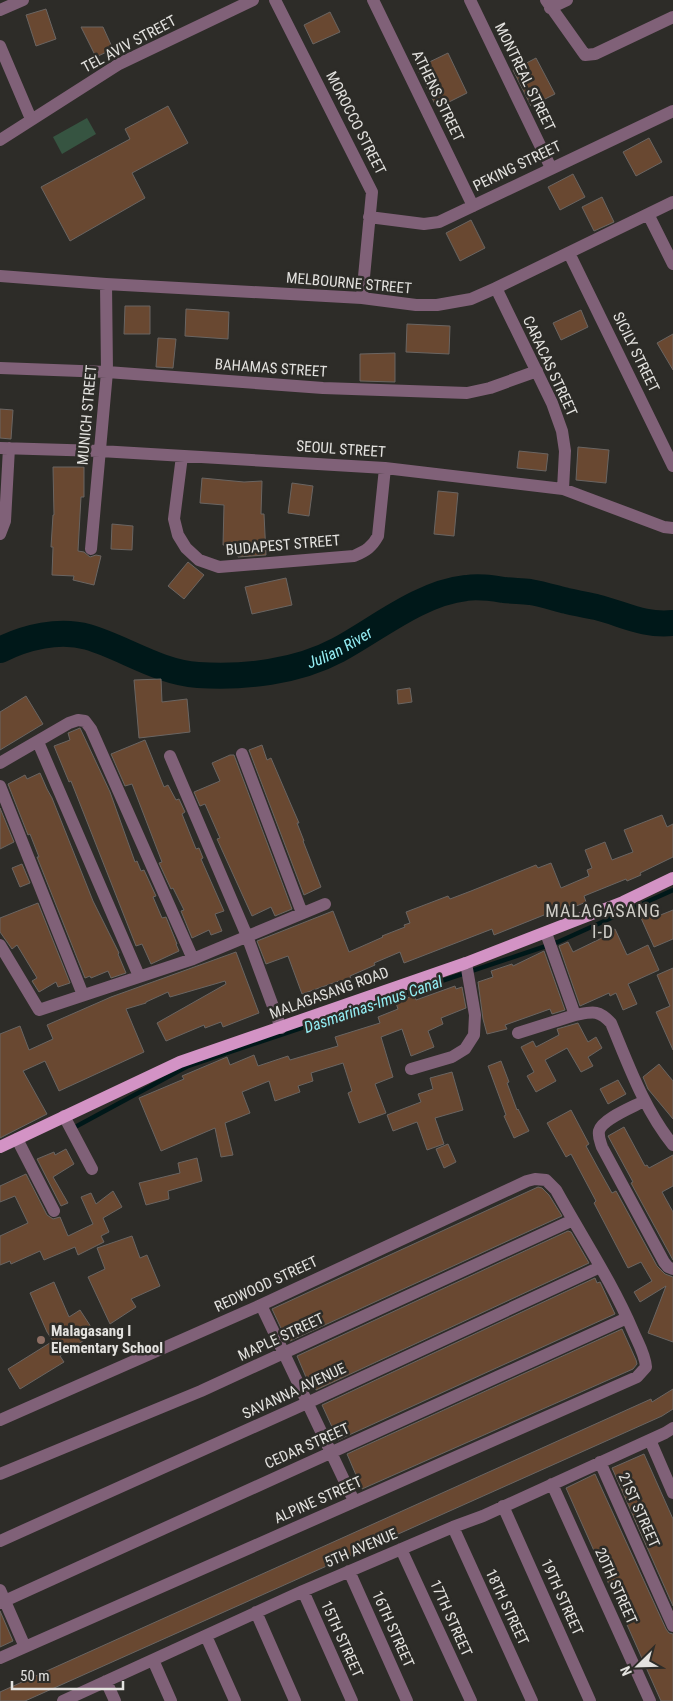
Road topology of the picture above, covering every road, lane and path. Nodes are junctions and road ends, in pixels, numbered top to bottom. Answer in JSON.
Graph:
{"nodes":[{"id":1,"x":23,"y":0,"type":"edge"},
{"id":2,"x":253,"y":0,"type":"edge"},
{"id":3,"x":276,"y":0,"type":"edge"},
{"id":4,"x":373,"y":0,"type":"edge"},
{"id":5,"x":470,"y":0,"type":"edge"},
{"id":6,"x":568,"y":0,"type":"edge"},
{"id":7,"x":548,"y":4,"type":"edge"},
{"id":8,"x":0,"y":10,"type":"edge"},
{"id":9,"x":673,"y":17,"type":"edge"},
{"id":10,"x":0,"y":46,"type":"edge"},
{"id":11,"x":673,"y":110,"type":"edge"},
{"id":12,"x":31,"y":119,"type":"junction"},
{"id":13,"x":0,"y":140,"type":"edge"},
{"id":14,"x":551,"y":168,"type":"junction"},
{"id":15,"x":673,"y":202,"type":"edge"},
{"id":16,"x":474,"y":206,"type":"junction"},
{"id":17,"x":648,"y":214,"type":"junction"},
{"id":18,"x":369,"y":217,"type":"junction"},
{"id":19,"x":569,"y":253,"type":"junction"},
{"id":20,"x":673,"y":264,"type":"edge"},
{"id":21,"x":0,"y":276,"type":"edge"},
{"id":22,"x":106,"y":284,"type":"junction"},
{"id":23,"x":496,"y":288,"type":"junction"},
{"id":24,"x":362,"y":298,"type":"junction"},
{"id":25,"x":0,"y":368,"type":"edge"},
{"id":26,"x":537,"y":371,"type":"junction"},
{"id":27,"x":107,"y":372,"type":"junction"},
{"id":28,"x":4,"y":448,"type":"edge"},
{"id":29,"x":100,"y":451,"type":"junction"},
{"id":30,"x":182,"y":456,"type":"junction"},
{"id":31,"x":673,"y":466,"type":"edge"},
{"id":32,"x":384,"y":468,"type":"junction"},
{"id":33,"x":563,"y":489,"type":"junction"},
{"id":34,"x":673,"y":528,"type":"edge"},
{"id":35,"x":0,"y":534,"type":"edge"},
{"id":36,"x":91,"y":549,"type":"dead end"},
{"id":37,"x":38,"y":742,"type":"junction"},
{"id":38,"x":242,"y":754,"type":"dead end"},
{"id":39,"x":170,"y":756,"type":"dead end"},
{"id":40,"x":0,"y":763,"type":"edge"},
{"id":41,"x":0,"y":786,"type":"edge"},
{"id":42,"x":673,"y":878,"type":"edge"},
{"id":43,"x":325,"y":904,"type":"dead end"},
{"id":44,"x":302,"y":913,"type":"junction"},
{"id":45,"x":546,"y":933,"type":"junction"},
{"id":46,"x":247,"y":936,"type":"junction"},
{"id":47,"x":0,"y":945,"type":"edge"},
{"id":48,"x":193,"y":958,"type":"junction"},
{"id":49,"x":466,"y":963,"type":"junction"},
{"id":50,"x":140,"y":976,"type":"junction"},
{"id":51,"x":83,"y":995,"type":"junction"},
{"id":52,"x":575,"y":1015,"type":"junction"},
{"id":53,"x":281,"y":1028,"type":"junction"},
{"id":54,"x":518,"y":1033,"type":"dead end"},
{"id":55,"x":411,"y":1068,"type":"dead end"},
{"id":56,"x":644,"y":1101,"type":"junction"},
{"id":57,"x":64,"y":1116,"type":"junction"},
{"id":58,"x":17,"y":1139,"type":"junction"},
{"id":59,"x":673,"y":1145,"type":"edge"},
{"id":60,"x":0,"y":1148,"type":"edge"},
{"id":61,"x":92,"y":1169,"type":"dead end"},
{"id":62,"x":54,"y":1211,"type":"dead end"},
{"id":63,"x":573,"y":1220,"type":"junction"},
{"id":64,"x":600,"y":1267,"type":"junction"},
{"id":65,"x":673,"y":1269,"type":"edge"},
{"id":66,"x":261,"y":1305,"type":"junction"},
{"id":67,"x":627,"y":1318,"type":"junction"},
{"id":68,"x":284,"y":1353,"type":"junction"},
{"id":69,"x":307,"y":1403,"type":"junction"},
{"id":70,"x":0,"y":1420,"type":"edge"},
{"id":71,"x":673,"y":1428,"type":"edge"},
{"id":72,"x":650,"y":1440,"type":"junction"},
{"id":73,"x":331,"y":1453,"type":"junction"},
{"id":74,"x":600,"y":1462,"type":"junction"},
{"id":75,"x":0,"y":1474,"type":"edge"},
{"id":76,"x":552,"y":1484,"type":"junction"},
{"id":77,"x":673,"y":1493,"type":"edge"},
{"id":78,"x":354,"y":1502,"type":"junction"},
{"id":79,"x":503,"y":1506,"type":"junction"},
{"id":80,"x":453,"y":1526,"type":"junction"},
{"id":81,"x":0,"y":1541,"type":"edge"},
{"id":82,"x":402,"y":1549,"type":"junction"},
{"id":83,"x":349,"y":1571,"type":"junction"},
{"id":84,"x":303,"y":1591,"type":"junction"},
{"id":85,"x":1,"y":1598,"type":"edge"},
{"id":86,"x":256,"y":1612,"type":"junction"},
{"id":87,"x":673,"y":1626,"type":"edge"},
{"id":88,"x":206,"y":1636,"type":"junction"},
{"id":89,"x":25,"y":1647,"type":"junction"},
{"id":90,"x":0,"y":1658,"type":"edge"},
{"id":91,"x":153,"y":1660,"type":"junction"},
{"id":92,"x":106,"y":1681,"type":"junction"},
{"id":93,"x":63,"y":1701,"type":"edge"},
{"id":94,"x":115,"y":1701,"type":"edge"},
{"id":95,"x":171,"y":1701,"type":"edge"},
{"id":96,"x":234,"y":1701,"type":"edge"},
{"id":97,"x":295,"y":1701,"type":"edge"},
{"id":98,"x":352,"y":1701,"type":"edge"},
{"id":99,"x":408,"y":1701,"type":"edge"},
{"id":100,"x":471,"y":1701,"type":"edge"},
{"id":101,"x":532,"y":1701,"type":"edge"},
{"id":102,"x":590,"y":1701,"type":"edge"},
{"id":103,"x":650,"y":1701,"type":"edge"}],
"edges":[{"from":1,"to":8,"type":"street"},
{"from":2,"to":12,"type":"street","name":"TEL AVIV STREET"},
{"from":3,"to":18,"type":"street","name":"MOROCCO STREET"},
{"from":4,"to":16,"type":"street","name":"ATHENS STREET"},
{"from":5,"to":14,"type":"street","name":"MONTREAL STREET"},
{"from":6,"to":7,"type":"street"},
{"from":7,"to":9,"type":"street"},
{"from":10,"to":12,"type":"street"},
{"from":11,"to":14,"type":"street","name":"PEKING STREET"},
{"from":12,"to":13,"type":"street","name":"TEL AVIV STREET"},
{"from":14,"to":16,"type":"street","name":"PEKING STREET"},
{"from":15,"to":17,"type":"street","name":"MELBOURNE STREET"},
{"from":16,"to":18,"type":"street","name":"PEKING STREET"},
{"from":17,"to":19,"type":"street","name":"MELBOURNE STREET"},
{"from":17,"to":20,"type":"street"},
{"from":18,"to":24,"type":"street","name":"MOROCCO STREET"},
{"from":19,"to":23,"type":"street","name":"MELBOURNE STREET"},
{"from":19,"to":31,"type":"street","name":"SICILY STREET"},
{"from":21,"to":22,"type":"street","name":"MELBOURNE STREET"},
{"from":22,"to":24,"type":"street","name":"MELBOURNE STREET"},
{"from":22,"to":27,"type":"street","name":"MUNICH STREET"},
{"from":23,"to":24,"type":"street","name":"MELBOURNE STREET"},
{"from":23,"to":26,"type":"street","name":"CARACAS STREET"},
{"from":25,"to":27,"type":"street","name":"BAHAMAS STREET"},
{"from":26,"to":27,"type":"street","name":"BAHAMAS STREET"},
{"from":26,"to":33,"type":"street","name":"CARACAS STREET"},
{"from":27,"to":29,"type":"street","name":"MUNICH STREET"},
{"from":28,"to":29,"type":"street","name":"SEOUL STREET"},
{"from":28,"to":35,"type":"street"},
{"from":29,"to":30,"type":"street","name":"SEOUL STREET"},
{"from":29,"to":36,"type":"street","name":"MUNICH STREET"},
{"from":30,"to":32,"type":"street","name":"SEOUL STREET"},
{"from":30,"to":32,"type":"street","name":"BUDAPEST STREET"},
{"from":32,"to":33,"type":"street","name":"SEOUL STREET"},
{"from":33,"to":34,"type":"street","name":"SEOUL STREET"},
{"from":37,"to":40,"type":"street"},
{"from":37,"to":48,"type":"street"},
{"from":37,"to":50,"type":"street"},
{"from":38,"to":44,"type":"street"},
{"from":39,"to":46,"type":"street"},
{"from":41,"to":51,"type":"street"},
{"from":42,"to":45,"type":"main road","name":"MALAGASANG ROAD"},
{"from":43,"to":44,"type":"street"},
{"from":44,"to":46,"type":"street"},
{"from":45,"to":49,"type":"main road","name":"MALAGASANG ROAD"},
{"from":45,"to":52,"type":"street"},
{"from":46,"to":48,"type":"street"},
{"from":46,"to":53,"type":"street"},
{"from":47,"to":51,"type":"street"},
{"from":48,"to":50,"type":"street"},
{"from":49,"to":53,"type":"main road","name":"MALAGASANG ROAD"},
{"from":49,"to":55,"type":"street"},
{"from":50,"to":51,"type":"street"},
{"from":52,"to":54,"type":"street"},
{"from":52,"to":56,"type":"street"},
{"from":53,"to":57,"type":"main road","name":"MALAGASANG ROAD"},
{"from":56,"to":59,"type":"street"},
{"from":56,"to":65,"type":"street"},
{"from":57,"to":58,"type":"main road","name":"MALAGASANG ROAD"},
{"from":57,"to":61,"type":"street"},
{"from":58,"to":60,"type":"main road","name":"MALAGASANG ROAD"},
{"from":58,"to":62,"type":"street"},
{"from":63,"to":64,"type":"street"},
{"from":63,"to":66,"type":"street","name":"REDWOOD STREET"},
{"from":63,"to":68,"type":"street","name":"MAPLE STREET"},
{"from":64,"to":67,"type":"street"},
{"from":64,"to":69,"type":"street","name":"SAVANNA AVENUE"},
{"from":66,"to":68,"type":"street"},
{"from":66,"to":70,"type":"street","name":"REDWOOD STREET"},
{"from":67,"to":73,"type":"street","name":"CEDAR STREET"},
{"from":67,"to":78,"type":"street","name":"ALPINE STREET"},
{"from":68,"to":69,"type":"street"},
{"from":68,"to":75,"type":"street","name":"MAPLE STREET"},
{"from":69,"to":73,"type":"street"},
{"from":69,"to":81,"type":"street","name":"SAVANNA AVENUE"},
{"from":71,"to":72,"type":"street","name":"5TH AVENUE"},
{"from":72,"to":74,"type":"street","name":"5TH AVENUE"},
{"from":72,"to":77,"type":"street"},
{"from":73,"to":78,"type":"street"},
{"from":73,"to":85,"type":"street","name":"CEDAR STREET"},
{"from":74,"to":76,"type":"street","name":"5TH AVENUE"},
{"from":74,"to":87,"type":"street","name":"21ST STREET"},
{"from":76,"to":79,"type":"street","name":"5TH AVENUE"},
{"from":76,"to":103,"type":"street","name":"20TH STREET"},
{"from":78,"to":89,"type":"street","name":"ALPINE STREET"},
{"from":79,"to":80,"type":"street","name":"5TH AVENUE"},
{"from":79,"to":102,"type":"street","name":"19TH STREET"},
{"from":80,"to":82,"type":"street","name":"5TH AVENUE"},
{"from":80,"to":101,"type":"street","name":"18TH STREET"},
{"from":82,"to":83,"type":"street","name":"5TH AVENUE"},
{"from":82,"to":100,"type":"street","name":"17TH STREET"},
{"from":83,"to":84,"type":"street","name":"5TH AVENUE"},
{"from":83,"to":99,"type":"street","name":"16TH STREET"},
{"from":84,"to":86,"type":"street","name":"5TH AVENUE"},
{"from":84,"to":98,"type":"street","name":"15TH STREET"},
{"from":85,"to":89,"type":"street"},
{"from":86,"to":88,"type":"street","name":"5TH AVENUE"},
{"from":86,"to":97,"type":"street"},
{"from":88,"to":91,"type":"street","name":"5TH AVENUE"},
{"from":88,"to":96,"type":"street"},
{"from":89,"to":90,"type":"street","name":"ALPINE STREET"},
{"from":91,"to":92,"type":"street","name":"5TH AVENUE"},
{"from":91,"to":95,"type":"street"},
{"from":92,"to":93,"type":"street","name":"5TH AVENUE"},
{"from":92,"to":94,"type":"street"}]}
